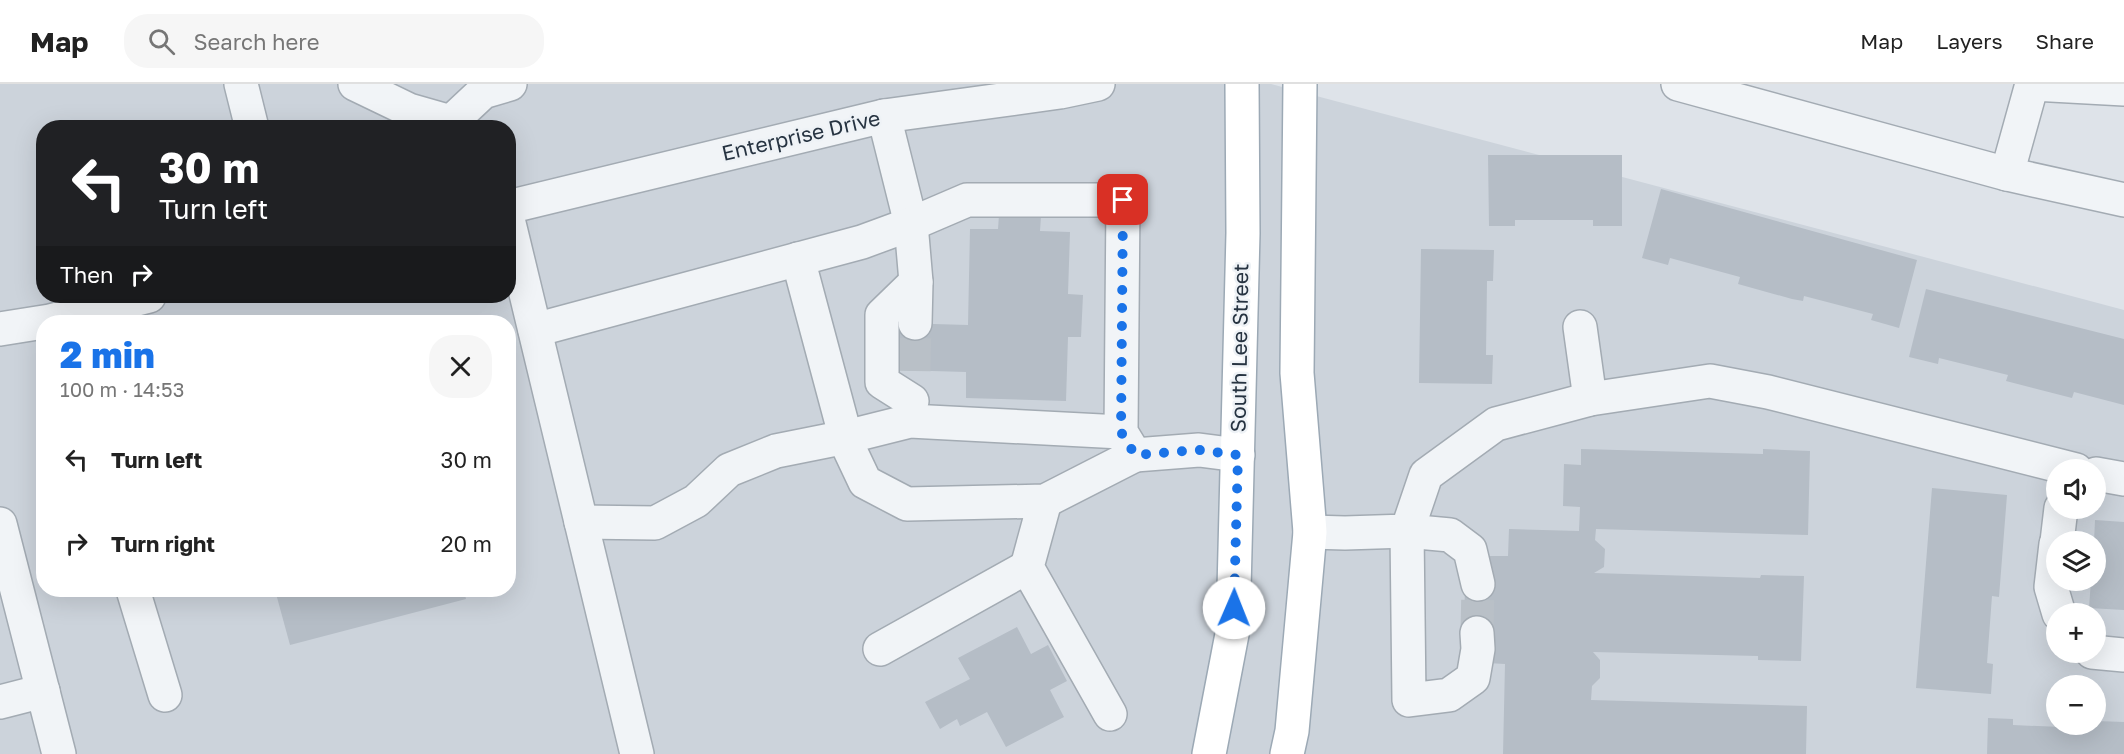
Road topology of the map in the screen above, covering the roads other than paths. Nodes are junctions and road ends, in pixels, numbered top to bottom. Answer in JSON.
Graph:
{"nodes":[{"id":1,"x":241,"y":84,"type":"edge"},
{"id":2,"x":355,"y":84,"type":"edge"},
{"id":3,"x":510,"y":84,"type":"edge"},
{"id":4,"x":1098,"y":84,"type":"edge"},
{"id":5,"x":1242,"y":84,"type":"edge"},
{"id":6,"x":1300,"y":84,"type":"edge"},
{"id":7,"x":2032,"y":84,"type":"edge"},
{"id":8,"x":1693,"y":86,"type":"edge"},
{"id":9,"x":2124,"y":89,"type":"edge"},
{"id":10,"x":884,"y":116,"type":"junction"},
{"id":11,"x":250,"y":120,"type":"edge"},
{"id":12,"x":438,"y":120,"type":"edge"},
{"id":13,"x":457,"y":120,"type":"edge"},
{"id":14,"x":2007,"y":174,"type":"junction"},
{"id":15,"x":2124,"y":200,"type":"edge"},
{"id":16,"x":516,"y":205,"type":"edge"},
{"id":17,"x":911,"y":224,"type":"junction"},
{"id":18,"x":516,"y":252,"type":"edge"},
{"id":19,"x":798,"y":259,"type":"junction"},
{"id":20,"x":916,"y":282,"type":"junction"},
{"id":21,"x":123,"y":303,"type":"edge"},
{"id":22,"x":77,"y":315,"type":"edge"},
{"id":23,"x":915,"y":323,"type":"tunnel mouth"},
{"id":24,"x":36,"y":324,"type":"edge"},
{"id":25,"x":1580,"y":327,"type":"dead end"},
{"id":26,"x":0,"y":329,"type":"edge"},
{"id":27,"x":535,"y":330,"type":"junction"},
{"id":28,"x":912,"y":397,"type":"junction"},
{"id":29,"x":1590,"y":399,"type":"junction"},
{"id":30,"x":846,"y":437,"type":"junction"},
{"id":31,"x":1128,"y":443,"type":"junction"},
{"id":32,"x":1238,"y":455,"type":"junction"},
{"id":33,"x":2046,"y":462,"type":"edge"},
{"id":34,"x":2106,"y":476,"type":"edge"},
{"id":35,"x":2124,"y":479,"type":"edge"},
{"id":36,"x":1045,"y":501,"type":"junction"},
{"id":37,"x":581,"y":522,"type":"junction"},
{"id":38,"x":0,"y":524,"type":"edge"},
{"id":39,"x":1407,"y":531,"type":"junction"},
{"id":40,"x":1310,"y":532,"type":"junction"},
{"id":41,"x":1027,"y":567,"type":"junction"},
{"id":42,"x":1478,"y":584,"type":"tunnel mouth"},
{"id":43,"x":135,"y":597,"type":"edge"},
{"id":44,"x":1477,"y":633,"type":"tunnel mouth"},
{"id":45,"x":880,"y":649,"type":"dead end"},
{"id":46,"x":2106,"y":653,"type":"edge"},
{"id":47,"x":2124,"y":655,"type":"edge"},
{"id":48,"x":43,"y":691,"type":"junction"},
{"id":49,"x":165,"y":694,"type":"dead end"},
{"id":50,"x":0,"y":702,"type":"edge"},
{"id":51,"x":1110,"y":714,"type":"dead end"},
{"id":52,"x":59,"y":754,"type":"edge"},
{"id":53,"x":637,"y":754,"type":"edge"},
{"id":54,"x":1209,"y":754,"type":"edge"},
{"id":55,"x":1287,"y":754,"type":"edge"}],
"edges":[{"from":1,"to":11,"type":"street"},
{"from":2,"to":12,"type":"street"},
{"from":3,"to":13,"type":"street"},
{"from":4,"to":10,"type":"street","name":"Enterprise Drive"},
{"from":5,"to":32,"type":"main road","name":"South Lee Street"},
{"from":6,"to":40,"type":"main road"},
{"from":7,"to":9,"type":"street"},
{"from":7,"to":14,"type":"street"},
{"from":8,"to":14,"type":"street"},
{"from":10,"to":16,"type":"street","name":"Enterprise Drive"},
{"from":10,"to":17,"type":"street"},
{"from":14,"to":15,"type":"street"},
{"from":17,"to":19,"type":"street"},
{"from":17,"to":20,"type":"street"},
{"from":17,"to":31,"type":"street"},
{"from":18,"to":27,"type":"street"},
{"from":19,"to":27,"type":"street"},
{"from":19,"to":30,"type":"street"},
{"from":20,"to":23,"type":"street"},
{"from":20,"to":28,"type":"street"},
{"from":21,"to":22,"type":"street"},
{"from":24,"to":26,"type":"street"},
{"from":25,"to":29,"type":"street"},
{"from":27,"to":37,"type":"street"},
{"from":28,"to":30,"type":"street"},
{"from":28,"to":31,"type":"street"},
{"from":29,"to":33,"type":"street"},
{"from":29,"to":39,"type":"street"},
{"from":30,"to":36,"type":"street"},
{"from":30,"to":37,"type":"street"},
{"from":31,"to":32,"type":"street"},
{"from":31,"to":36,"type":"street"},
{"from":32,"to":54,"type":"main road","name":"South Lee Street"},
{"from":34,"to":35,"type":"street"},
{"from":36,"to":41,"type":"street"},
{"from":37,"to":53,"type":"street"},
{"from":38,"to":48,"type":"street"},
{"from":39,"to":40,"type":"street"},
{"from":39,"to":42,"type":"street"},
{"from":39,"to":44,"type":"street"},
{"from":40,"to":55,"type":"main road"},
{"from":41,"to":45,"type":"street"},
{"from":41,"to":51,"type":"street"},
{"from":43,"to":49,"type":"street"},
{"from":46,"to":47,"type":"street"},
{"from":48,"to":50,"type":"street"},
{"from":48,"to":52,"type":"street"}]}
